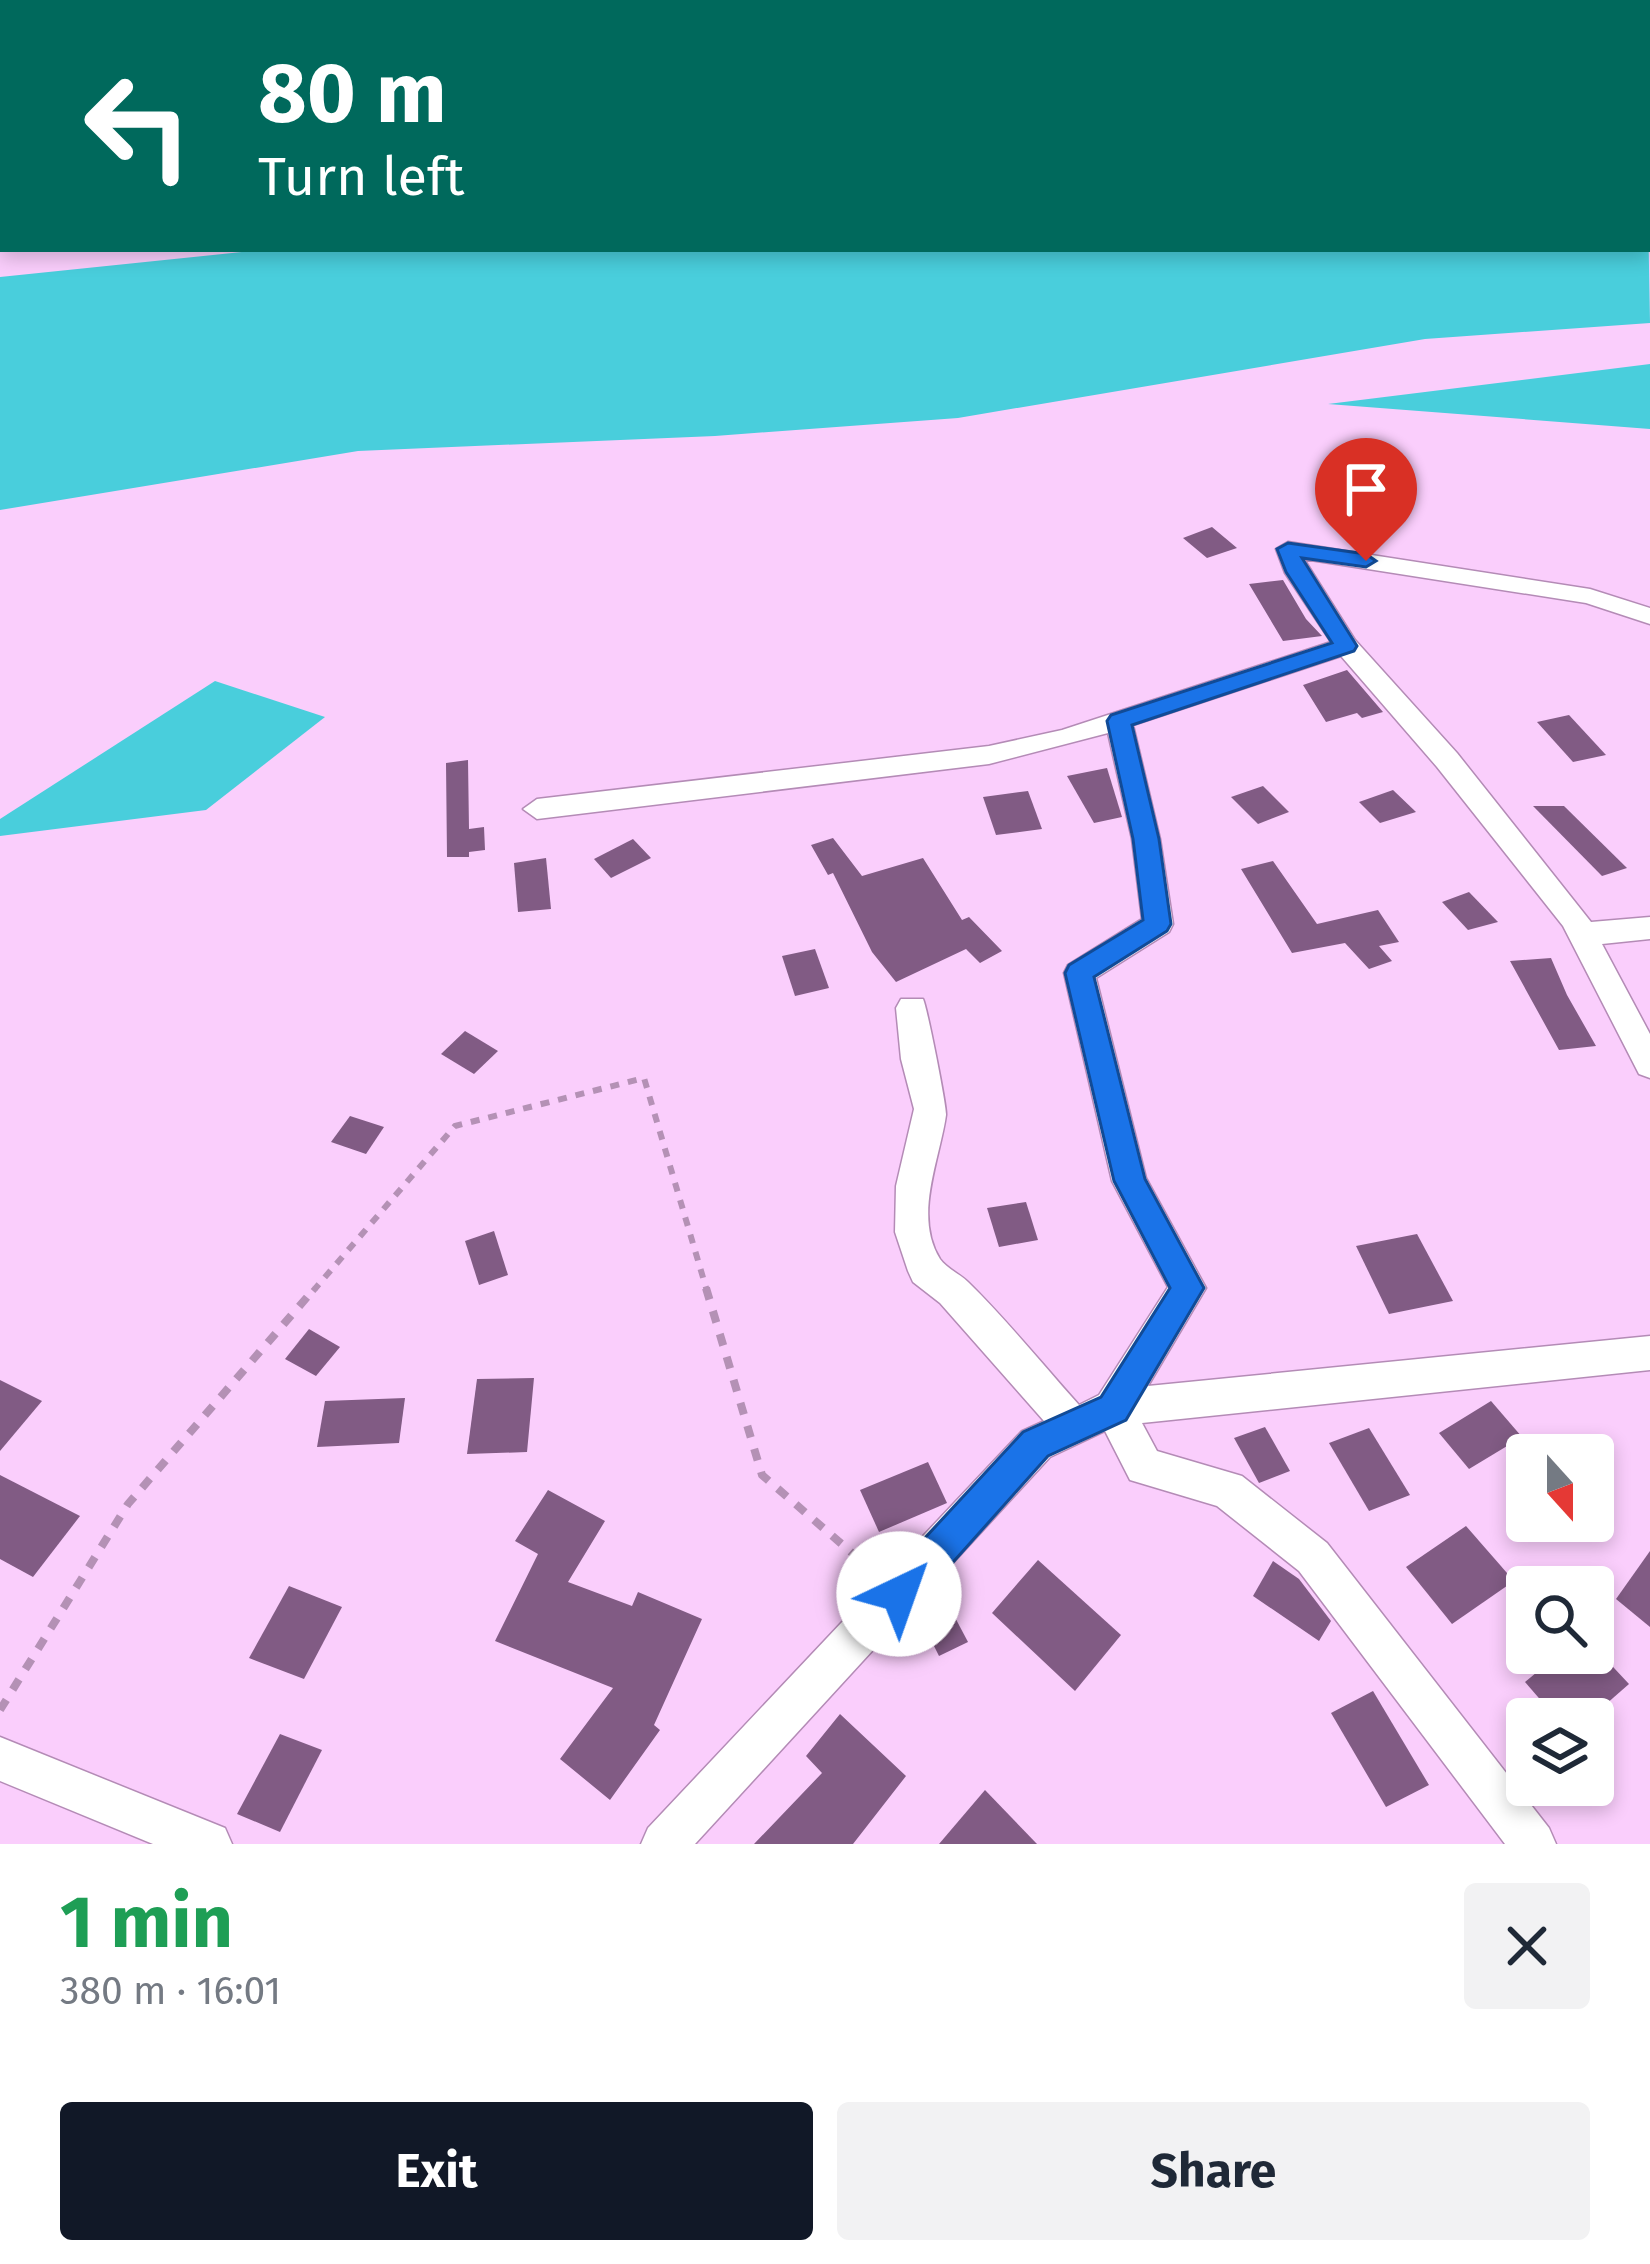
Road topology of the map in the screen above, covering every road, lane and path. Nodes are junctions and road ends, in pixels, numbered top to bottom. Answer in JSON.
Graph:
{"nodes":[{"id":1,"x":1650,"y":616,"type":"edge"},
{"id":2,"x":1346,"y":646,"type":"junction"},
{"id":3,"x":1119,"y":721,"type":"junction"},
{"id":4,"x":538,"y":809,"type":"dead end"},
{"id":5,"x":1650,"y":928,"type":"edge"},
{"id":6,"x":1583,"y":934,"type":"junction"},
{"id":7,"x":912,"y":1008,"type":"dead end"},
{"id":8,"x":1650,"y":1065,"type":"edge"},
{"id":9,"x":1650,"y":1353,"type":"edge"},
{"id":10,"x":1113,"y":1408,"type":"junction"},
{"id":11,"x":1074,"y":1426,"type":"junction"},
{"id":12,"x":899,"y":1594,"type":"junction"},
{"id":13,"x":0,"y":1710,"type":"edge"},
{"id":14,"x":0,"y":1759,"type":"edge"},
{"id":15,"x":190,"y":1841,"type":"edge"},
{"id":16,"x":664,"y":1844,"type":"edge"},
{"id":17,"x":1533,"y":1844,"type":"edge"}],
"edges":[{"from":1,"to":2,"type":"street"},
{"from":2,"to":3,"type":"street"},
{"from":2,"to":6,"type":"street"},
{"from":3,"to":4,"type":"street"},
{"from":3,"to":10,"type":"street"},
{"from":5,"to":6,"type":"street"},
{"from":6,"to":8,"type":"street"},
{"from":7,"to":11,"type":"street"},
{"from":9,"to":10,"type":"street"},
{"from":10,"to":11,"type":"street"},
{"from":10,"to":17,"type":"street"},
{"from":11,"to":12,"type":"street"},
{"from":12,"to":13,"type":"path"},
{"from":12,"to":16,"type":"street"},
{"from":14,"to":15,"type":"street"}]}
